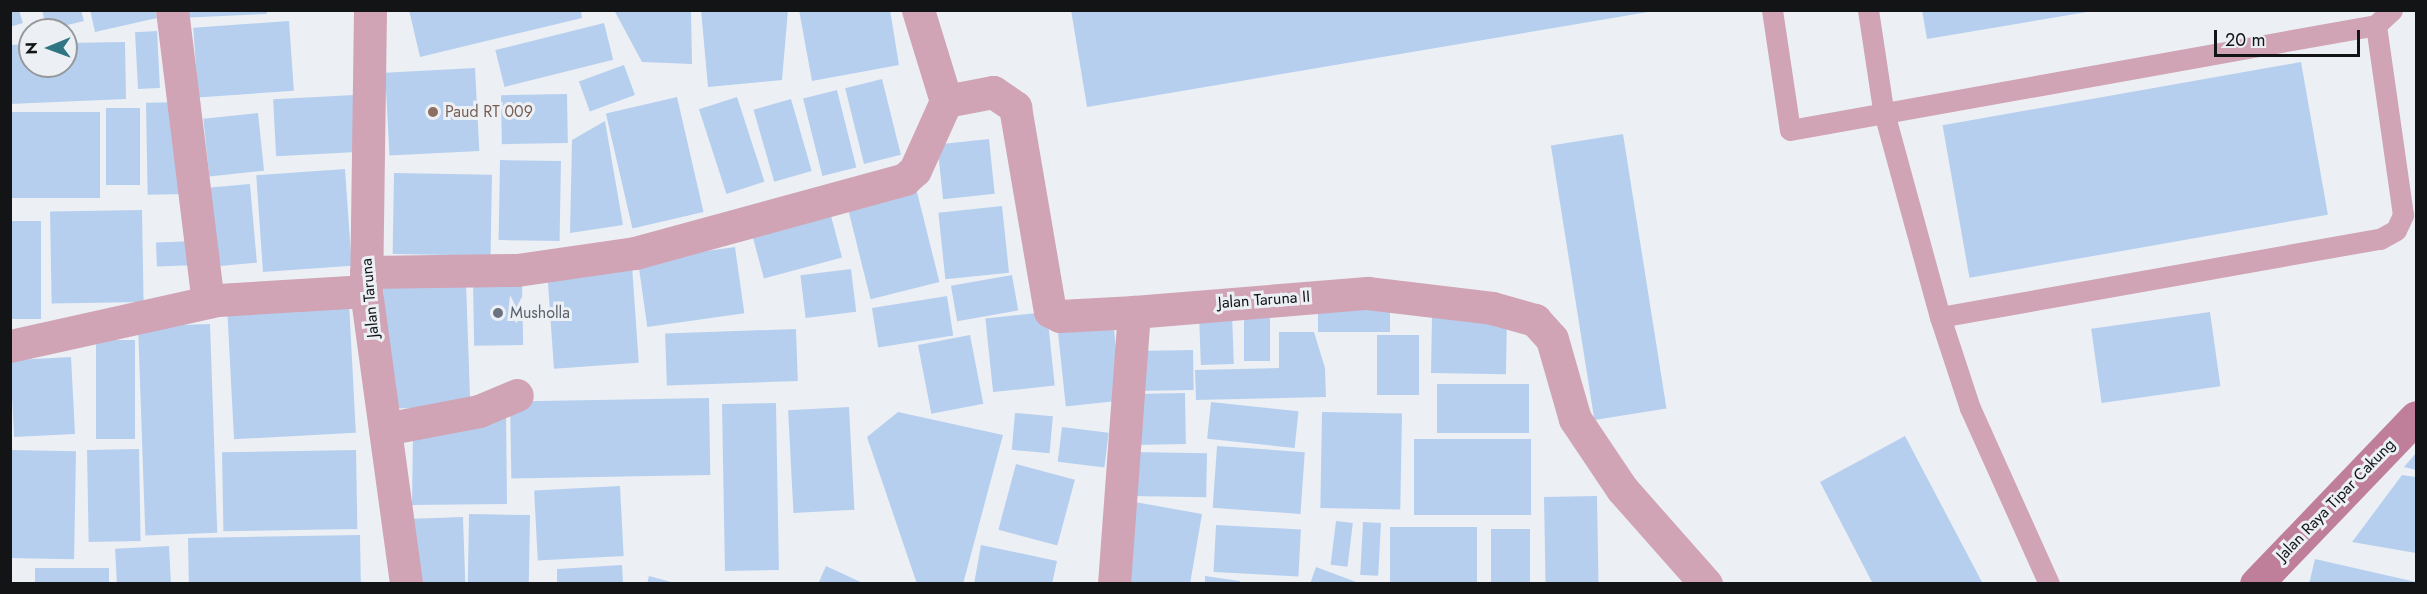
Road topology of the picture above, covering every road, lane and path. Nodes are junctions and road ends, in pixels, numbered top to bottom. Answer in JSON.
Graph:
{"nodes":[{"id":1,"x":172,"y":10,"type":"edge"},
{"id":2,"x":370,"y":10,"type":"edge"},
{"id":3,"x":918,"y":10,"type":"edge"},
{"id":4,"x":1772,"y":10,"type":"edge"},
{"id":5,"x":1868,"y":10,"type":"edge"},
{"id":6,"x":2392,"y":10,"type":"edge"},
{"id":7,"x":2376,"y":25,"type":"junction"},
{"id":8,"x":946,"y":101,"type":"junction"},
{"id":9,"x":1883,"y":109,"type":"junction"},
{"id":10,"x":366,"y":282,"type":"junction"},
{"id":11,"x":208,"y":302,"type":"junction"},
{"id":12,"x":1134,"y":312,"type":"junction"},
{"id":13,"x":1940,"y":317,"type":"junction"},
{"id":14,"x":10,"y":346,"type":"edge"},
{"id":15,"x":517,"y":395,"type":"dead end"},
{"id":16,"x":2416,"y":417,"type":"edge"},
{"id":17,"x":385,"y":429,"type":"junction"},
{"id":18,"x":406,"y":584,"type":"edge"},
{"id":19,"x":1114,"y":584,"type":"edge"},
{"id":20,"x":1706,"y":584,"type":"edge"},
{"id":21,"x":2049,"y":584,"type":"edge"},
{"id":22,"x":2256,"y":584,"type":"edge"}],
"edges":[{"from":1,"to":11,"type":"street"},
{"from":2,"to":10,"type":"street","name":"Jalan Taruna"},
{"from":3,"to":8,"type":"street"},
{"from":4,"to":9,"type":"lane"},
{"from":5,"to":9,"type":"lane"},
{"from":6,"to":7,"type":"lane"},
{"from":7,"to":9,"type":"lane"},
{"from":7,"to":13,"type":"lane"},
{"from":8,"to":10,"type":"street"},
{"from":8,"to":12,"type":"street","name":"Jalan Taruna II"},
{"from":9,"to":13,"type":"lane"},
{"from":10,"to":11,"type":"street"},
{"from":10,"to":17,"type":"street","name":"Jalan Taruna"},
{"from":11,"to":14,"type":"street"},
{"from":12,"to":19,"type":"street"},
{"from":12,"to":20,"type":"street","name":"Jalan Taruna II"},
{"from":13,"to":21,"type":"lane"},
{"from":15,"to":17,"type":"street"},
{"from":16,"to":22,"type":"street","name":"Jalan Raya Tipar Cakung"},
{"from":17,"to":18,"type":"street","name":"Jalan Taruna"}]}
